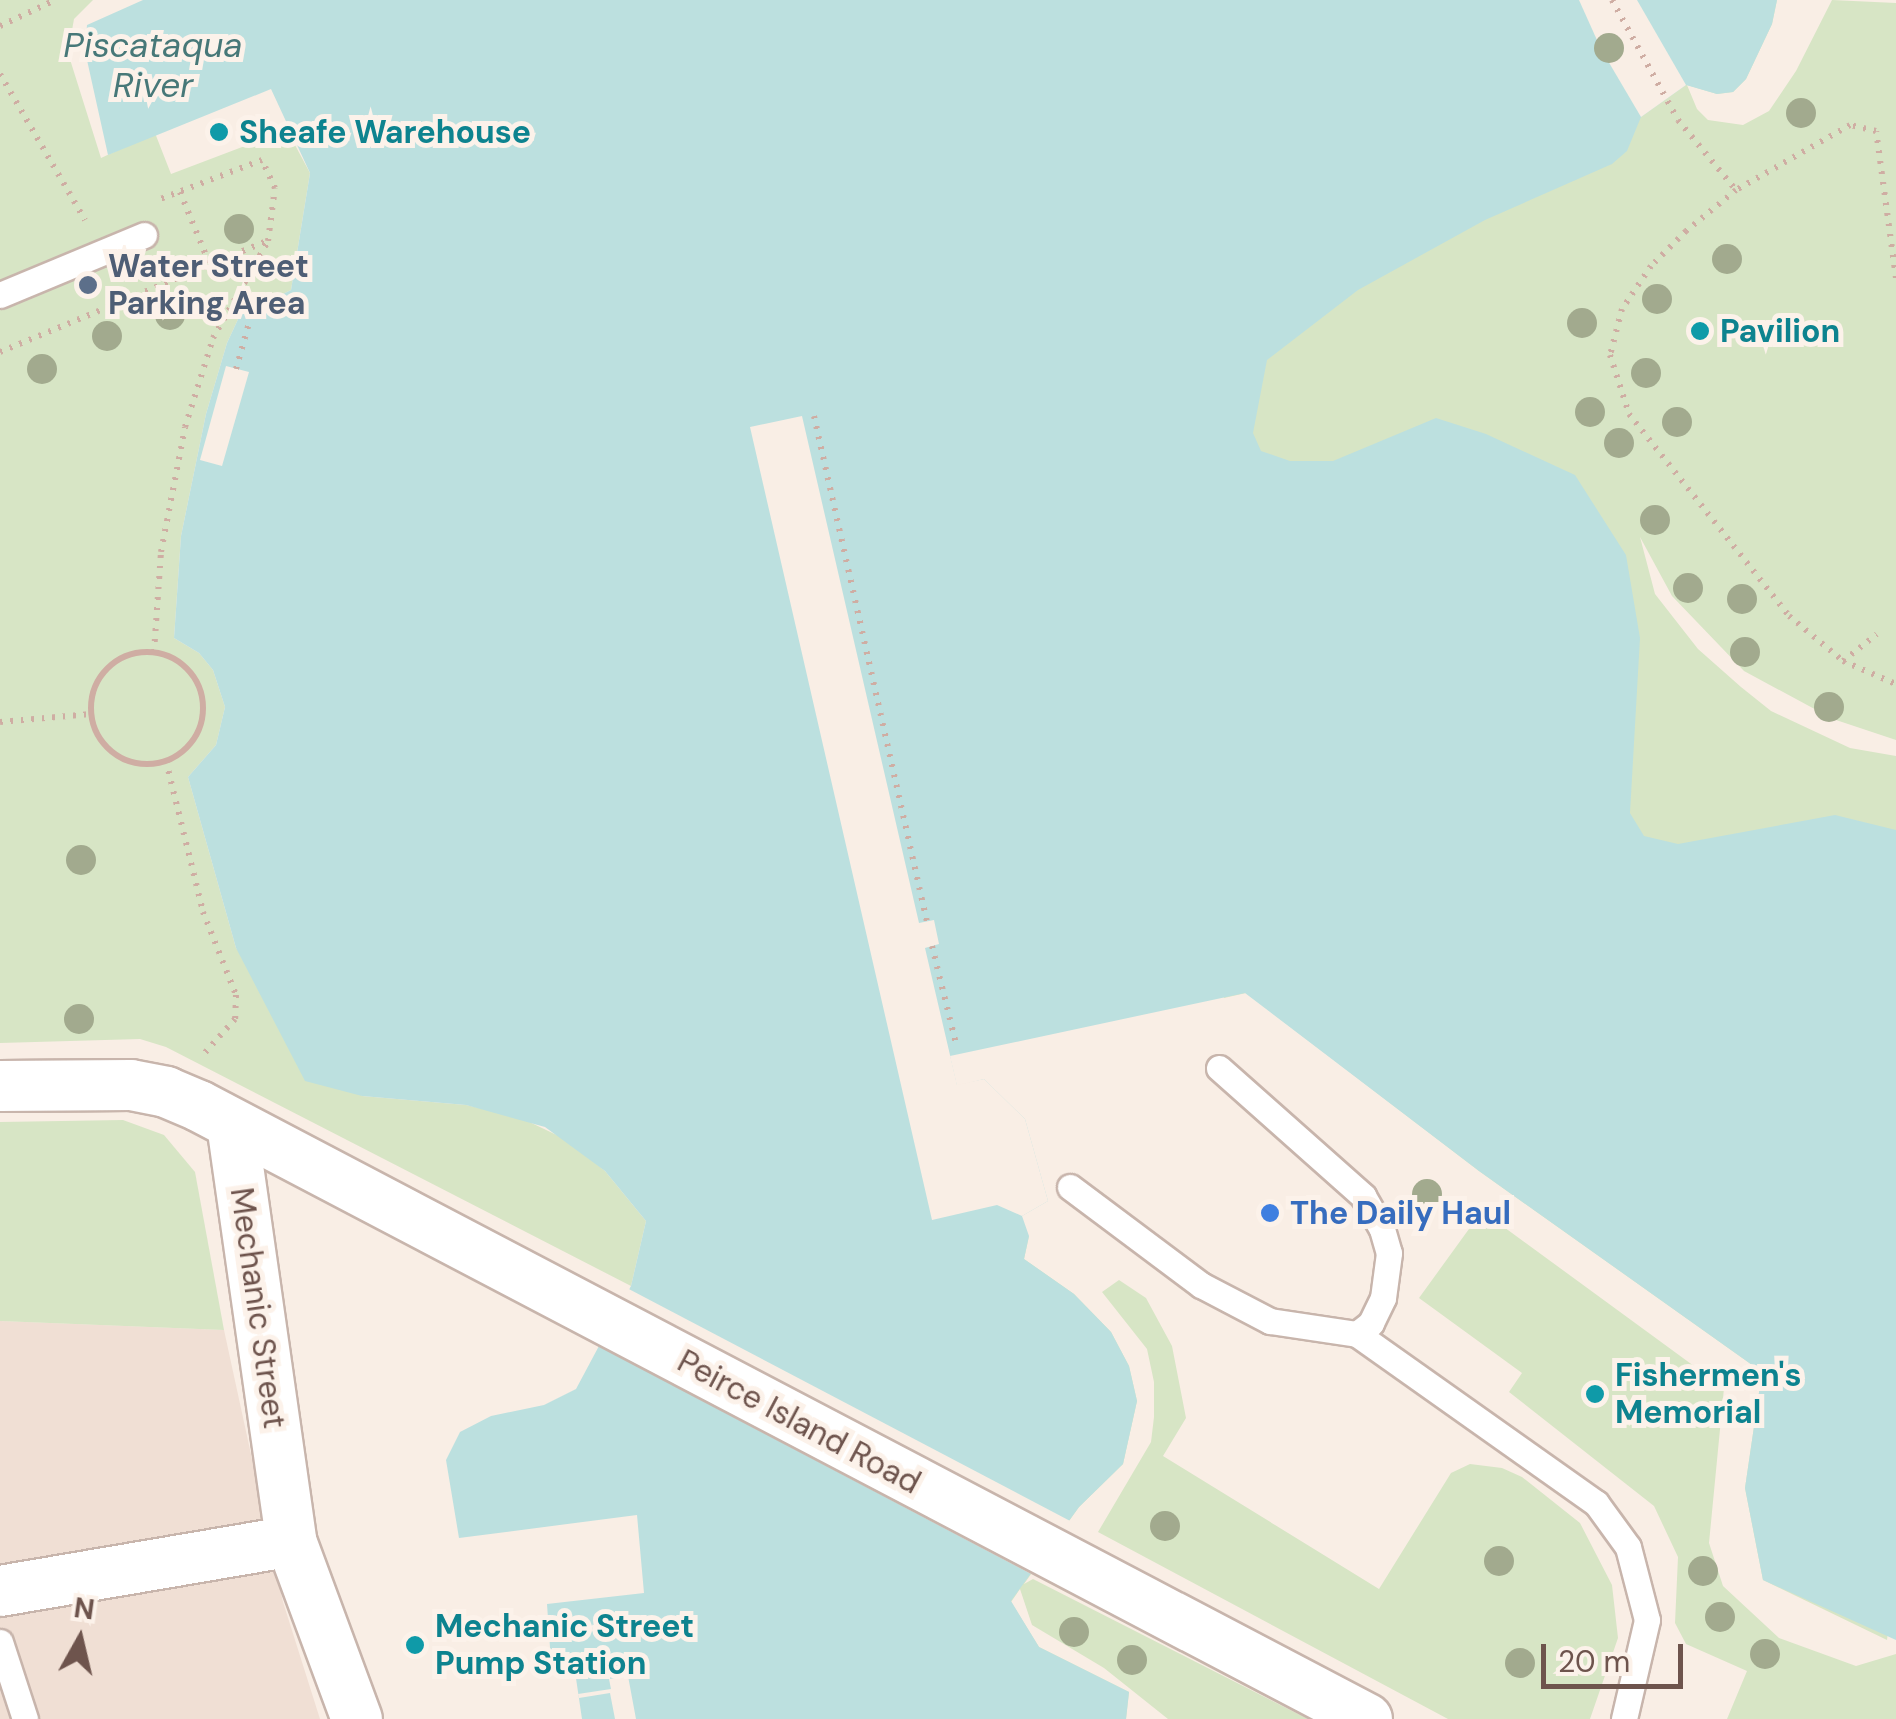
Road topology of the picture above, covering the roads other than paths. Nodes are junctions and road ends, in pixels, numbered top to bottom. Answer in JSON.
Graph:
{"nodes":[{"id":1,"x":144,"y":235,"type":"dead end"},
{"id":2,"x":0,"y":294,"type":"edge"},
{"id":3,"x":1219,"y":1068,"type":"dead end"},
{"id":4,"x":0,"y":1086,"type":"edge"},
{"id":5,"x":232,"y":1124,"type":"junction"},
{"id":6,"x":1070,"y":1187,"type":"dead end"},
{"id":7,"x":1357,"y":1334,"type":"junction"},
{"id":8,"x":291,"y":1542,"type":"junction"},
{"id":9,"x":0,"y":1590,"type":"edge"},
{"id":10,"x":0,"y":1642,"type":"edge"},
{"id":11,"x":25,"y":1719,"type":"edge"},
{"id":12,"x":356,"y":1719,"type":"edge"},
{"id":13,"x":1366,"y":1719,"type":"edge"},
{"id":14,"x":1624,"y":1719,"type":"edge"}],
"edges":[{"from":1,"to":2,"type":"lane"},
{"from":3,"to":7,"type":"lane"},
{"from":4,"to":5,"type":"street"},
{"from":5,"to":8,"type":"street","name":"Mechanic Street"},
{"from":5,"to":13,"type":"street","name":"Peirce Island Road"},
{"from":6,"to":7,"type":"lane"},
{"from":7,"to":14,"type":"lane"},
{"from":8,"to":9,"type":"street"},
{"from":8,"to":12,"type":"street","name":"Mechanic Street"},
{"from":10,"to":11,"type":"lane"}]}
